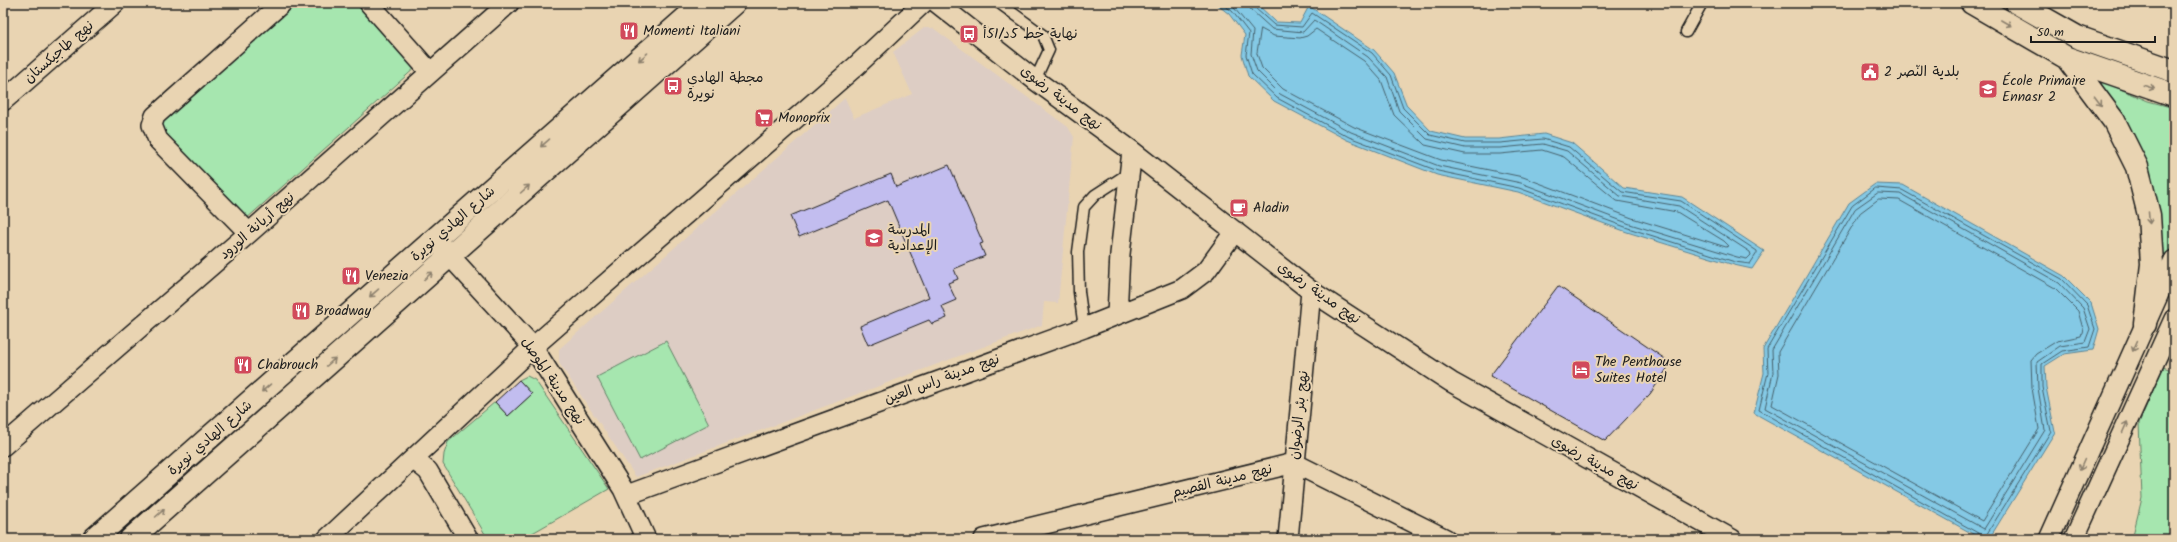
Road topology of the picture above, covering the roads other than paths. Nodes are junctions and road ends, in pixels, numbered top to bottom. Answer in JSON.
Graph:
{"nodes":[{"id":1,"x":115,"y":3,"type":"edge"},
{"id":2,"x":282,"y":3,"type":"edge"},
{"id":3,"x":369,"y":3,"type":"edge"},
{"id":4,"x":509,"y":3,"type":"edge"},
{"id":5,"x":703,"y":3,"type":"edge"},
{"id":6,"x":734,"y":3,"type":"edge"},
{"id":7,"x":923,"y":3,"type":"edge"},
{"id":8,"x":937,"y":3,"type":"edge"},
{"id":9,"x":999,"y":3,"type":"edge"},
{"id":10,"x":1702,"y":3,"type":"edge"},
{"id":11,"x":1972,"y":3,"type":"edge"},
{"id":12,"x":2017,"y":3,"type":"edge"},
{"id":13,"x":1686,"y":32,"type":"dead end"},
{"id":14,"x":2067,"y":58,"type":"junction"},
{"id":15,"x":2174,"y":71,"type":"edge"},
{"id":16,"x":430,"y":72,"type":"junction"},
{"id":17,"x":1035,"y":80,"type":"junction"},
{"id":18,"x":2174,"y":95,"type":"edge"},
{"id":19,"x":3,"y":101,"type":"edge"},
{"id":20,"x":1132,"y":151,"type":"junction"},
{"id":21,"x":1129,"y":173,"type":"junction"},
{"id":22,"x":1235,"y":231,"type":"junction"},
{"id":23,"x":249,"y":233,"type":"junction"},
{"id":24,"x":436,"y":239,"type":"junction"},
{"id":25,"x":450,"y":256,"type":"junction"},
{"id":26,"x":2174,"y":260,"type":"edge"},
{"id":27,"x":1312,"y":291,"type":"junction"},
{"id":28,"x":1117,"y":315,"type":"junction"},
{"id":29,"x":2174,"y":319,"type":"edge"},
{"id":30,"x":2145,"y":324,"type":"junction"},
{"id":31,"x":1084,"y":328,"type":"junction"},
{"id":32,"x":533,"y":347,"type":"junction"},
{"id":33,"x":3,"y":446,"type":"edge"},
{"id":34,"x":413,"y":459,"type":"junction"},
{"id":35,"x":1294,"y":463,"type":"junction"},
{"id":36,"x":627,"y":494,"type":"junction"},
{"id":37,"x":94,"y":539,"type":"edge"},
{"id":38,"x":131,"y":539,"type":"edge"},
{"id":39,"x":327,"y":539,"type":"edge"},
{"id":40,"x":468,"y":539,"type":"edge"},
{"id":41,"x":646,"y":539,"type":"edge"},
{"id":42,"x":984,"y":539,"type":"edge"},
{"id":43,"x":1288,"y":539,"type":"edge"},
{"id":44,"x":1446,"y":539,"type":"edge"},
{"id":45,"x":1732,"y":539,"type":"edge"},
{"id":46,"x":2049,"y":539,"type":"edge"},
{"id":47,"x":2074,"y":539,"type":"edge"}],
"edges":[{"from":1,"to":19,"type":"street","name":"نهج طاجيكستان"},
{"from":2,"to":23,"type":"street"},
{"from":3,"to":16,"type":"street"},
{"from":4,"to":16,"type":"street","name":"نهج أريانة الورود"},
{"from":5,"to":24,"type":"main road","name":"شارع الهادي نويرة","one_way":true},
{"from":25,"to":6,"type":"main road","name":"شارع الهادي نويرة","one_way":true},
{"from":7,"to":32,"type":"street"},
{"from":8,"to":17,"type":"street","name":"نهج مدينة رضوى"},
{"from":9,"to":17,"type":"lane"},
{"from":10,"to":13,"type":"lane"},
{"from":11,"to":14,"type":"main road","one_way":true},
{"from":12,"to":15,"type":"main road"},
{"from":14,"to":18,"type":"main road","one_way":true},
{"from":14,"to":30,"type":"main road","one_way":true},
{"from":16,"to":23,"type":"street","name":"نهج أريانة الورود"},
{"from":17,"to":20,"type":"street","name":"نهج مدينة رضوى"},
{"from":20,"to":21,"type":"street"},
{"from":20,"to":22,"type":"street","name":"نهج مدينة رضوى"},
{"from":21,"to":28,"type":"street"},
{"from":21,"to":31,"type":"lane"},
{"from":22,"to":27,"type":"street","name":"نهج مدينة رضوى"},
{"from":22,"to":28,"type":"street","name":"نهج مدينة راس العين"},
{"from":23,"to":33,"type":"street","name":"نهج أريانة الورود"},
{"from":24,"to":25,"type":"street","name":"نهج مدينة الموصل"},
{"from":24,"to":37,"type":"main road","name":"شارع الهادي نويرة","one_way":true},
{"from":25,"to":32,"type":"street","name":"نهج مدينة الموصل"},
{"from":38,"to":25,"type":"main road","name":"شارع الهادي نويرة","one_way":true},
{"from":26,"to":30,"type":"street"},
{"from":27,"to":35,"type":"street","name":"نهج بئر الرضوان"},
{"from":27,"to":45,"type":"street","name":"نهج مدينة رضوى"},
{"from":28,"to":31,"type":"street","name":"نهج مدينة راس العين"},
{"from":47,"to":29,"type":"street","one_way":true},
{"from":30,"to":46,"type":"street","one_way":true},
{"from":31,"to":36,"type":"street","name":"نهج مدينة راس العين"},
{"from":32,"to":34,"type":"street"},
{"from":32,"to":36,"type":"street","name":"نهج مدينة الموصل"},
{"from":34,"to":39,"type":"street"},
{"from":34,"to":40,"type":"street"},
{"from":35,"to":42,"type":"street","name":"نهج مدينة القصيم"},
{"from":35,"to":43,"type":"street","name":"نهج بئر الرضوان"},
{"from":35,"to":44,"type":"street"},
{"from":36,"to":41,"type":"street","name":"نهج مدينة الموصل"}]}
